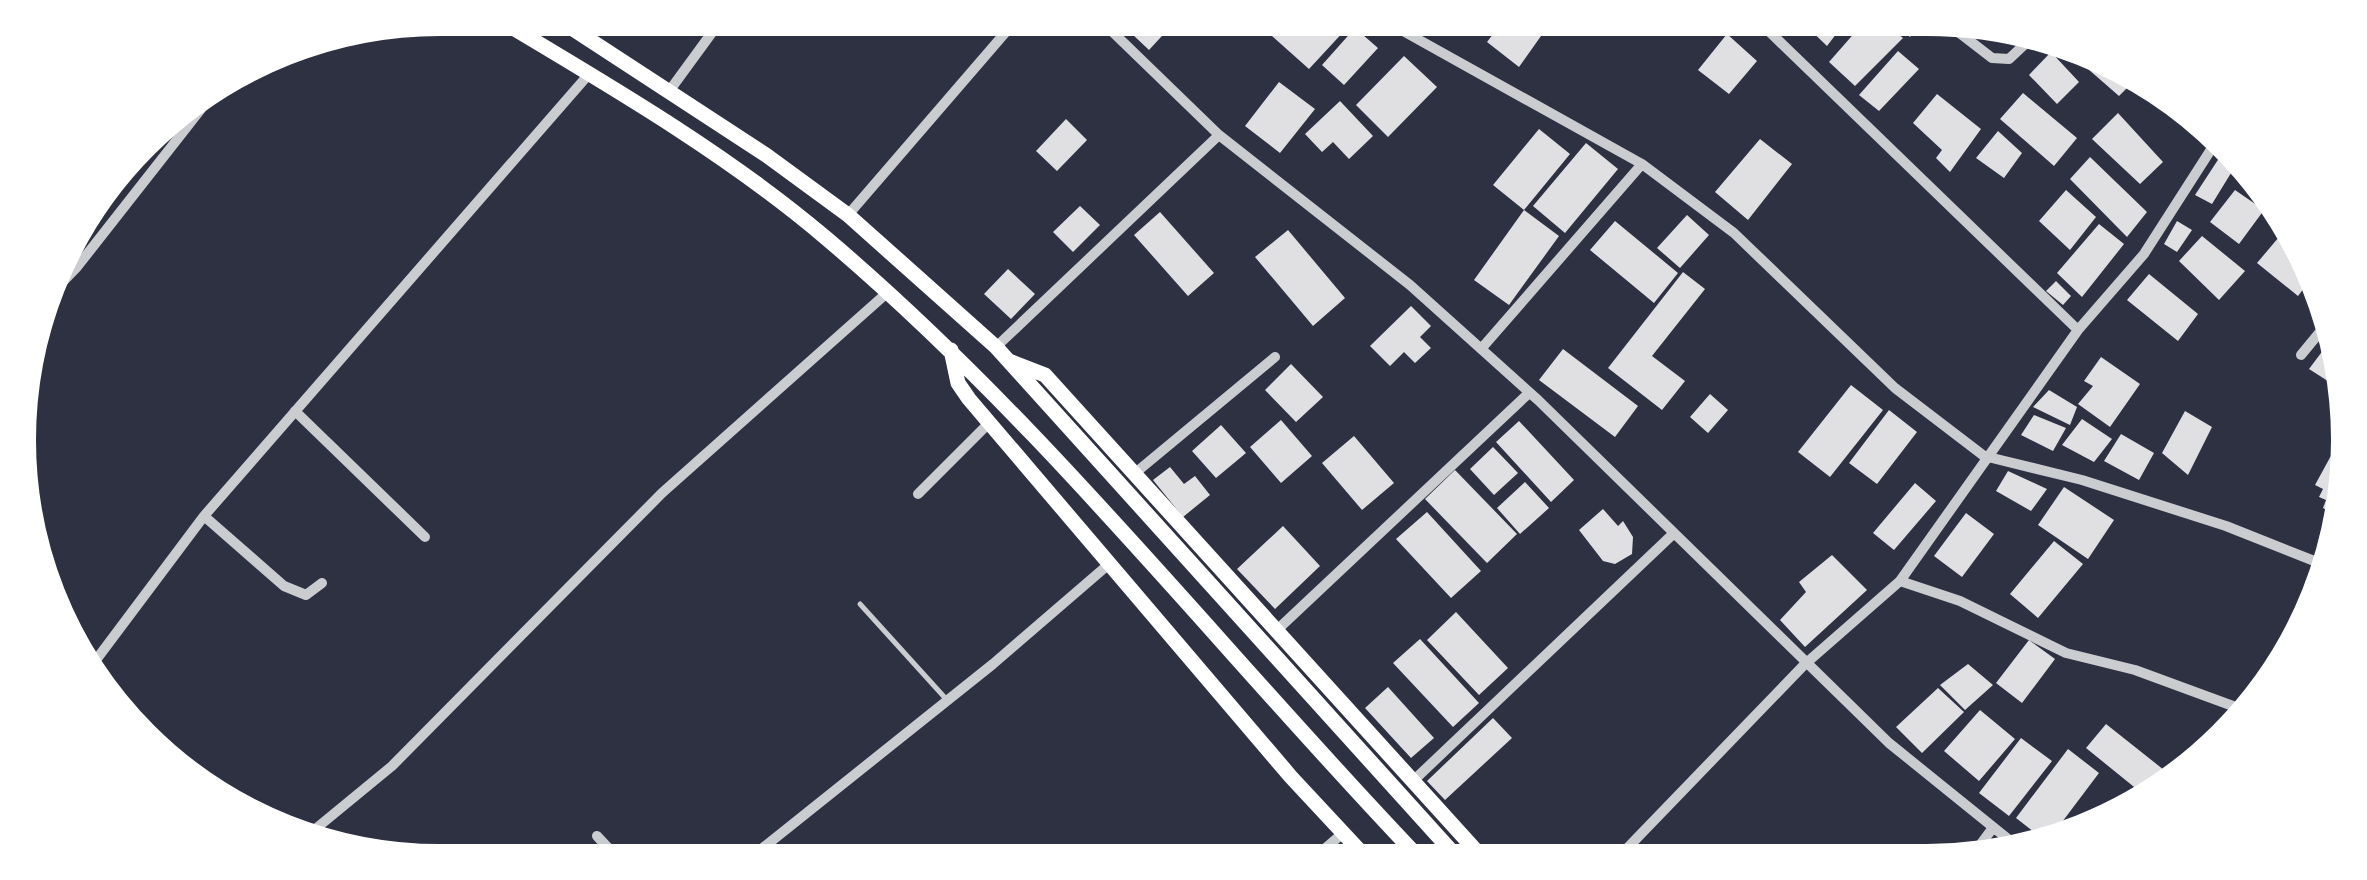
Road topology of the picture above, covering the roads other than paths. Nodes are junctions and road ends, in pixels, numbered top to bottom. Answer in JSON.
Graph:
{"nodes":[{"id":1,"x":516,"y":30,"type":"edge"},
{"id":2,"x":575,"y":30,"type":"edge"},
{"id":3,"x":714,"y":30,"type":"edge"},
{"id":4,"x":1007,"y":30,"type":"edge"},
{"id":5,"x":1111,"y":30,"type":"edge"},
{"id":6,"x":1401,"y":30,"type":"edge"},
{"id":7,"x":1769,"y":30,"type":"edge"},
{"id":8,"x":1958,"y":31,"type":"edge"},
{"id":9,"x":2026,"y":42,"type":"edge"},
{"id":10,"x":590,"y":74,"type":"junction"},
{"id":11,"x":670,"y":90,"type":"junction"},
{"id":12,"x":203,"y":106,"type":"edge"},
{"id":13,"x":1219,"y":135,"type":"junction"},
{"id":14,"x":2213,"y":146,"type":"edge"},
{"id":15,"x":1642,"y":164,"type":"junction"},
{"id":16,"x":848,"y":215,"type":"junction"},
{"id":17,"x":60,"y":285,"type":"edge"},
{"id":18,"x":888,"y":292,"type":"junction"},
{"id":19,"x":2078,"y":330,"type":"junction"},
{"id":20,"x":2322,"y":330,"type":"edge"},
{"id":21,"x":996,"y":347,"type":"junction"},
{"id":22,"x":1481,"y":349,"type":"junction"},
{"id":23,"x":952,"y":350,"type":"junction"},
{"id":24,"x":2301,"y":356,"type":"dead end"},
{"id":25,"x":1275,"y":357,"type":"dead end"},
{"id":26,"x":1009,"y":361,"type":"junction"},
{"id":27,"x":1529,"y":392,"type":"junction"},
{"id":28,"x":294,"y":411,"type":"junction"},
{"id":29,"x":989,"y":423,"type":"junction"},
{"id":30,"x":1984,"y":456,"type":"junction"},
{"id":31,"x":1134,"y":474,"type":"junction"},
{"id":32,"x":918,"y":494,"type":"dead end"},
{"id":33,"x":204,"y":516,"type":"junction"},
{"id":34,"x":1672,"y":535,"type":"junction"},
{"id":35,"x":424,"y":537,"type":"dead end"},
{"id":36,"x":2318,"y":562,"type":"edge"},
{"id":37,"x":1109,"y":564,"type":"junction"},
{"id":38,"x":1900,"y":581,"type":"junction"},
{"id":39,"x":322,"y":583,"type":"dead end"},
{"id":40,"x":860,"y":604,"type":"dead end"},
{"id":41,"x":1277,"y":630,"type":"junction"},
{"id":42,"x":95,"y":661,"type":"edge"},
{"id":43,"x":1804,"y":665,"type":"junction"},
{"id":44,"x":947,"y":700,"type":"junction"},
{"id":45,"x":2238,"y":707,"type":"edge"},
{"id":46,"x":1413,"y":781,"type":"junction"},
{"id":47,"x":1992,"y":828,"type":"junction"},
{"id":48,"x":314,"y":830,"type":"edge"},
{"id":49,"x":1343,"y":833,"type":"junction"},
{"id":50,"x":596,"y":836,"type":"dead end"},
{"id":51,"x":2010,"y":841,"type":"edge"},
{"id":52,"x":1979,"y":846,"type":"edge"},
{"id":53,"x":610,"y":850,"type":"edge"},
{"id":54,"x":760,"y":850,"type":"edge"},
{"id":55,"x":1324,"y":850,"type":"edge"},
{"id":56,"x":1359,"y":850,"type":"edge"},
{"id":57,"x":1412,"y":850,"type":"edge"},
{"id":58,"x":1450,"y":850,"type":"edge"},
{"id":59,"x":1475,"y":850,"type":"edge"},
{"id":60,"x":1625,"y":850,"type":"edge"}],
"edges":[{"from":1,"to":10,"type":"main road"},
{"from":2,"to":11,"type":"main road"},
{"from":3,"to":11,"type":"street"},
{"from":4,"to":16,"type":"street"},
{"from":5,"to":13,"type":"street"},
{"from":6,"to":15,"type":"street"},
{"from":7,"to":19,"type":"street"},
{"from":8,"to":9,"type":"street"},
{"from":10,"to":18,"type":"main road"},
{"from":10,"to":28,"type":"street"},
{"from":11,"to":16,"type":"main road"},
{"from":12,"to":17,"type":"street"},
{"from":13,"to":21,"type":"street"},
{"from":13,"to":22,"type":"street"},
{"from":14,"to":19,"type":"street"},
{"from":15,"to":22,"type":"street"},
{"from":15,"to":30,"type":"street"},
{"from":16,"to":21,"type":"main road"},
{"from":18,"to":23,"type":"main road"},
{"from":18,"to":48,"type":"street"},
{"from":19,"to":30,"type":"street"},
{"from":20,"to":24,"type":"street"},
{"from":21,"to":26,"type":"main road"},
{"from":22,"to":27,"type":"street"},
{"from":23,"to":29,"type":"main road"},
{"from":23,"to":57,"type":"main road"},
{"from":25,"to":31,"type":"street"},
{"from":26,"to":31,"type":"main road"},
{"from":26,"to":58,"type":"main road"},
{"from":27,"to":34,"type":"street"},
{"from":27,"to":41,"type":"street"},
{"from":28,"to":33,"type":"street"},
{"from":28,"to":35,"type":"street"},
{"from":29,"to":32,"type":"street"},
{"from":29,"to":37,"type":"main road"},
{"from":30,"to":36,"type":"street"},
{"from":30,"to":38,"type":"street"},
{"from":31,"to":41,"type":"main road"},
{"from":33,"to":39,"type":"street"},
{"from":33,"to":42,"type":"street"},
{"from":34,"to":43,"type":"street"},
{"from":34,"to":46,"type":"street"},
{"from":37,"to":44,"type":"street"},
{"from":37,"to":49,"type":"main road"},
{"from":38,"to":43,"type":"street"},
{"from":38,"to":45,"type":"street"},
{"from":40,"to":44,"type":"lane"},
{"from":41,"to":46,"type":"main road"},
{"from":43,"to":47,"type":"street"},
{"from":43,"to":60,"type":"street"},
{"from":44,"to":54,"type":"street"},
{"from":46,"to":59,"type":"main road"},
{"from":47,"to":51,"type":"street"},
{"from":47,"to":52,"type":"street"},
{"from":49,"to":55,"type":"street"},
{"from":49,"to":56,"type":"main road"},
{"from":50,"to":53,"type":"street"}]}
